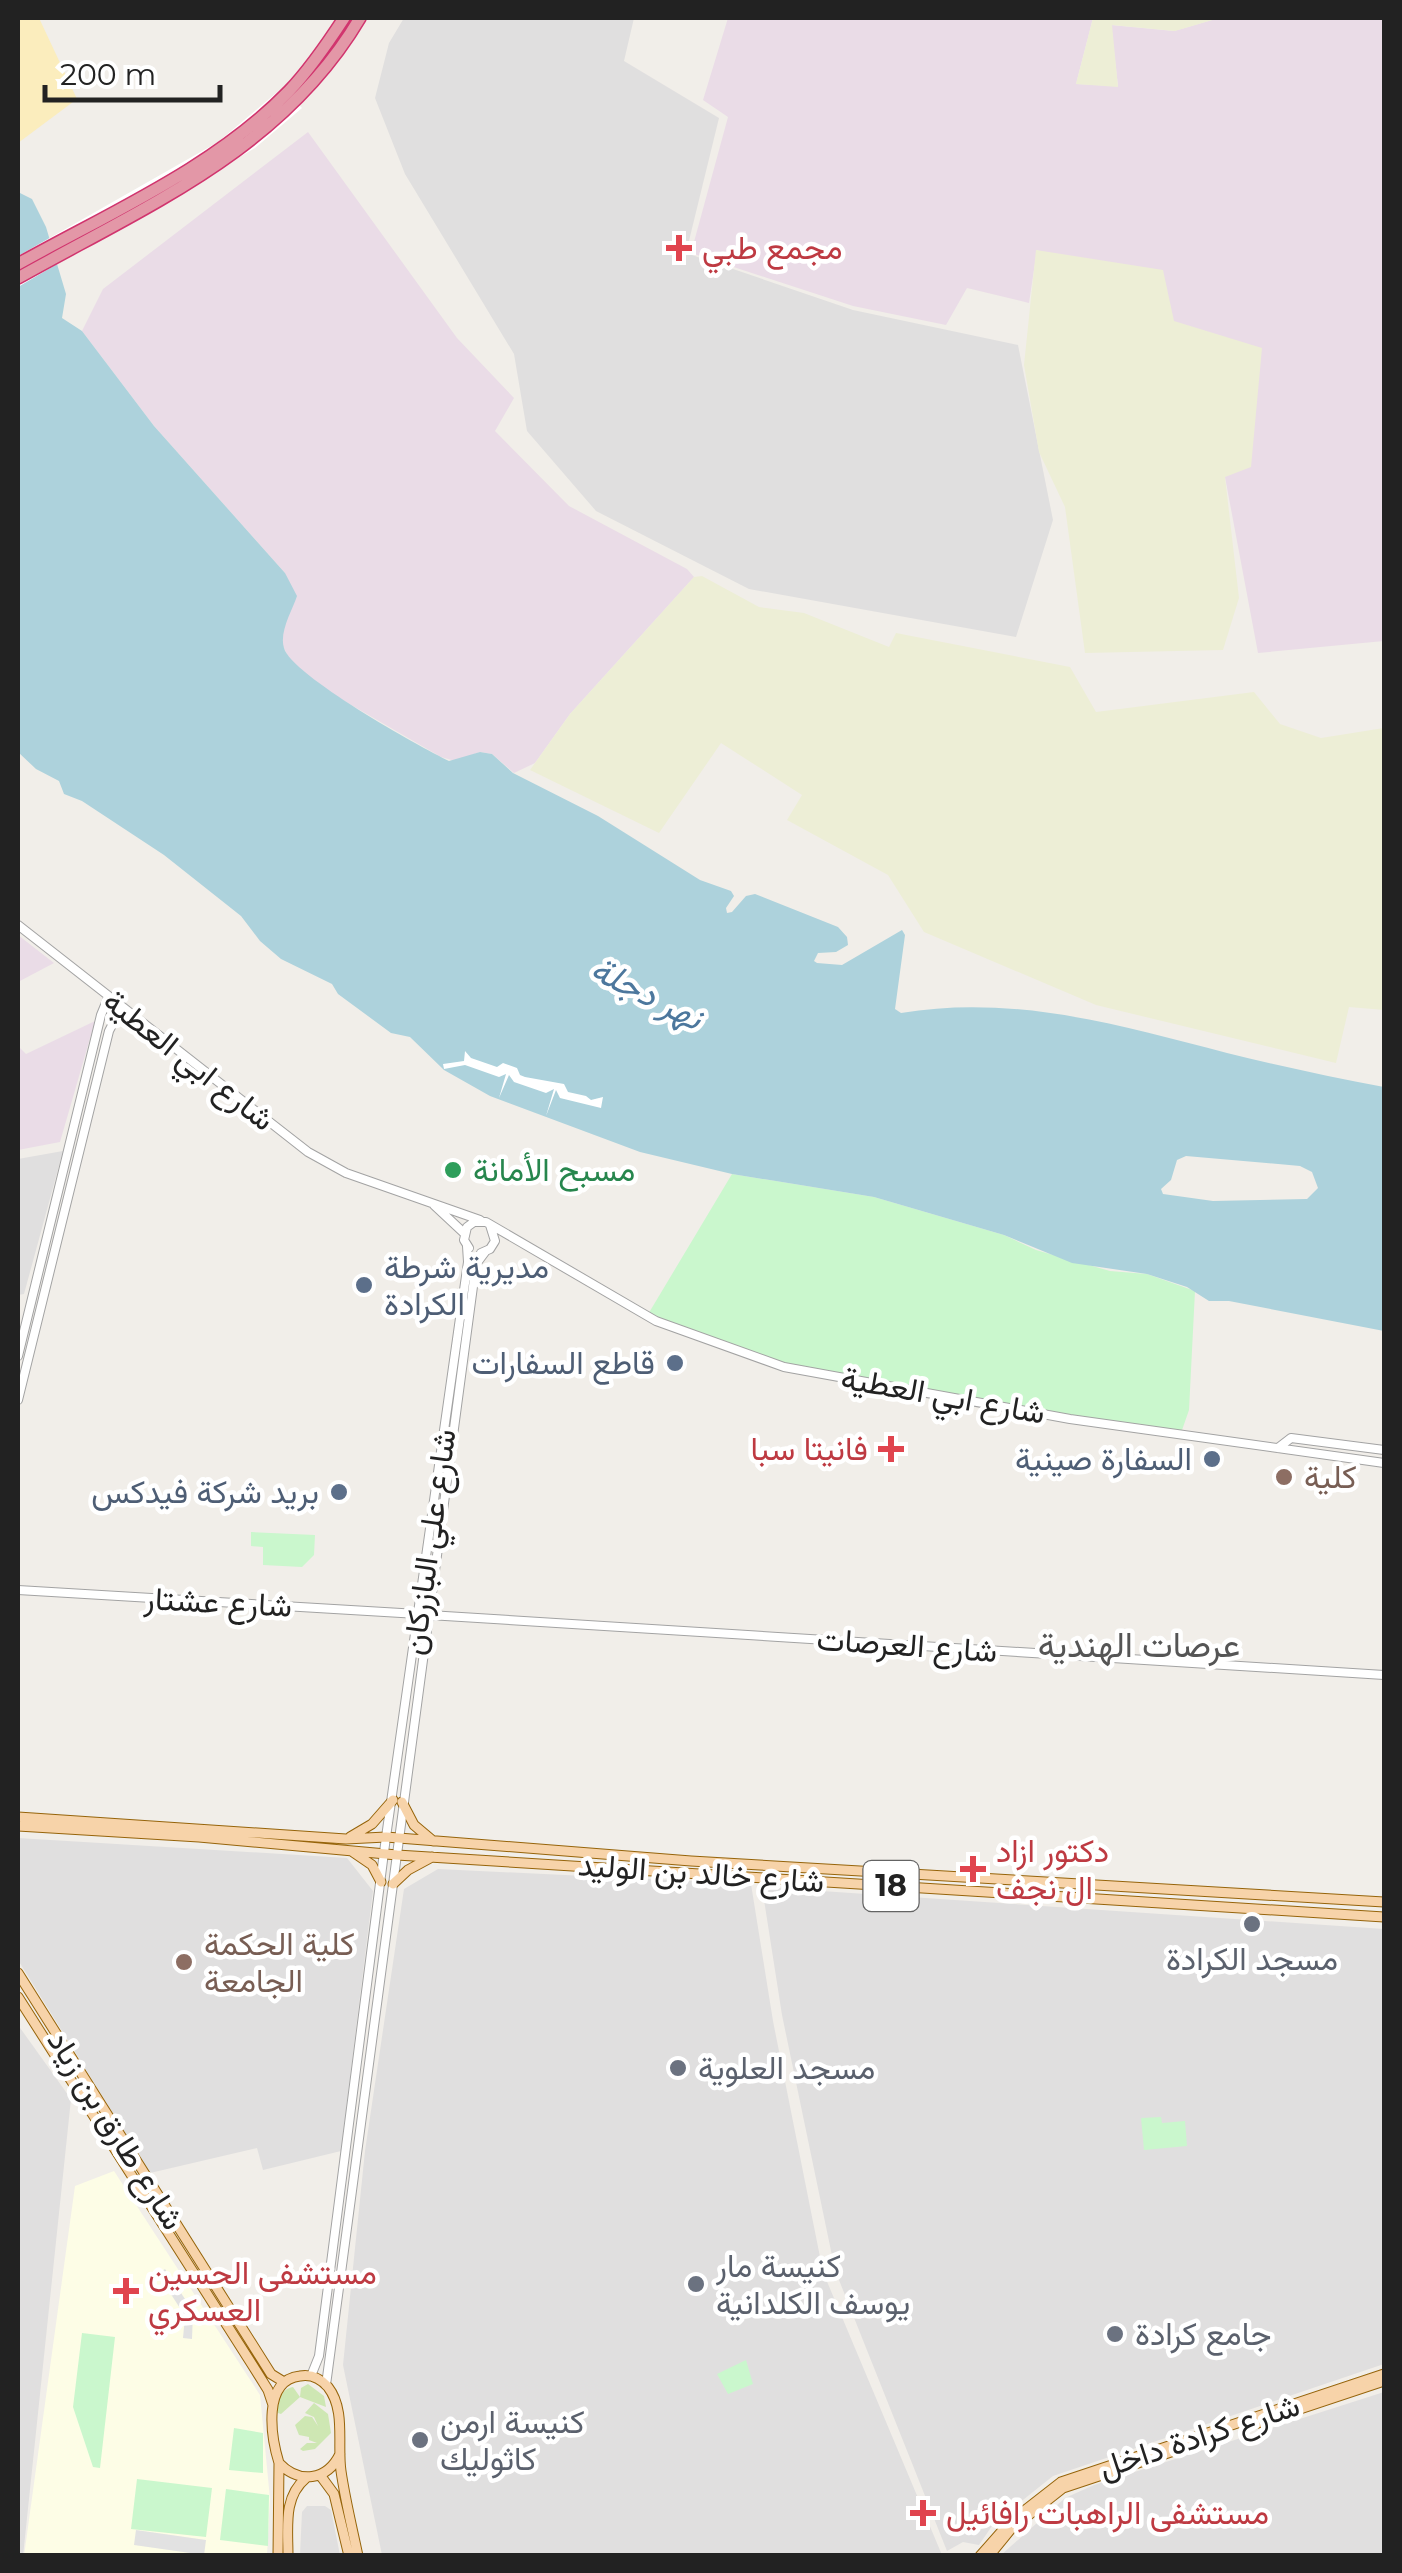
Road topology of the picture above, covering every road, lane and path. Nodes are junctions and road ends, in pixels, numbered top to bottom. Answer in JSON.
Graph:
{"nodes":[{"id":1,"x":344,"y":18,"type":"edge"},
{"id":2,"x":360,"y":18,"type":"edge"},
{"id":3,"x":292,"y":98,"type":"junction"},
{"id":4,"x":18,"y":264,"type":"edge"},
{"id":5,"x":18,"y":278,"type":"edge"},
{"id":6,"x":18,"y":925,"type":"edge"},
{"id":7,"x":108,"y":998,"type":"junction"},
{"id":8,"x":121,"y":1008,"type":"junction"},
{"id":9,"x":262,"y":1099,"type":"dead end"},
{"id":10,"x":253,"y":1110,"type":"junction"},
{"id":11,"x":426,"y":1199,"type":"junction"},
{"id":12,"x":487,"y":1223,"type":"junction"},
{"id":13,"x":464,"y":1233,"type":"junction"},
{"id":14,"x":494,"y":1244,"type":"junction"},
{"id":15,"x":528,"y":1244,"type":"junction"},
{"id":16,"x":466,"y":1246,"type":"junction"},
{"id":17,"x":486,"y":1252,"type":"junction"},
{"id":18,"x":41,"y":1262,"type":"junction"},
{"id":19,"x":51,"y":1267,"type":"junction"},
{"id":20,"x":18,"y":1356,"type":"edge"},
{"id":21,"x":18,"y":1400,"type":"edge"},
{"id":22,"x":1278,"y":1448,"type":"junction"},
{"id":23,"x":1384,"y":1450,"type":"edge"},
{"id":24,"x":1384,"y":1464,"type":"edge"},
{"id":25,"x":18,"y":1590,"type":"edge"},
{"id":26,"x":418,"y":1614,"type":"junction"},
{"id":27,"x":428,"y":1615,"type":"junction"},
{"id":28,"x":1384,"y":1675,"type":"edge"},
{"id":29,"x":397,"y":1801,"type":"junction"},
{"id":30,"x":18,"y":1817,"type":"edge"},
{"id":31,"x":18,"y":1826,"type":"edge"},
{"id":32,"x":435,"y":1842,"type":"junction"},
{"id":33,"x":346,"y":1844,"type":"junction"},
{"id":34,"x":385,"y":1845,"type":"junction"},
{"id":35,"x":398,"y":1846,"type":"junction"},
{"id":36,"x":434,"y":1856,"type":"junction"},
{"id":37,"x":381,"y":1882,"type":"junction"},
{"id":38,"x":393,"y":1884,"type":"junction"},
{"id":39,"x":1384,"y":1902,"type":"edge"},
{"id":40,"x":1384,"y":1917,"type":"edge"},
{"id":41,"x":18,"y":1973,"type":"edge"},
{"id":42,"x":18,"y":1997,"type":"edge"},
{"id":43,"x":310,"y":2376,"type":"junction"},
{"id":44,"x":1384,"y":2378,"type":"edge"},
{"id":45,"x":284,"y":2382,"type":"junction"},
{"id":46,"x":326,"y":2385,"type":"junction"},
{"id":47,"x":273,"y":2405,"type":"junction"},
{"id":48,"x":340,"y":2454,"type":"junction"},
{"id":49,"x":279,"y":2462,"type":"junction"},
{"id":50,"x":320,"y":2475,"type":"junction"},
{"id":51,"x":306,"y":2478,"type":"junction"},
{"id":52,"x":278,"y":2556,"type":"edge"},
{"id":53,"x":288,"y":2556,"type":"edge"},
{"id":54,"x":349,"y":2556,"type":"edge"},
{"id":55,"x":358,"y":2556,"type":"edge"},
{"id":56,"x":980,"y":2556,"type":"edge"},
{"id":57,"x":989,"y":2556,"type":"edge"}],
"edges":[{"from":1,"to":3,"type":"highway"},
{"from":2,"to":3,"type":"highway"},
{"from":3,"to":4,"type":"highway"},
{"from":3,"to":5,"type":"highway"},
{"from":6,"to":7,"type":"street","name":"شارع ابي العطية"},
{"from":7,"to":8,"type":"street","name":"شارع ابي العطية"},
{"from":7,"to":18,"type":"street"},
{"from":8,"to":10,"type":"street","name":"شارع ابي العطية"},
{"from":8,"to":19,"type":"street"},
{"from":9,"to":10,"type":"street"},
{"from":10,"to":11,"type":"street","name":"شارع ابي العطية"},
{"from":11,"to":12,"type":"street","name":"شارع ابي العطية"},
{"from":11,"to":13,"type":"street","name":"شارع ابي العطية"},
{"from":12,"to":13,"type":"street"},
{"from":12,"to":14,"type":"street"},
{"from":12,"to":15,"type":"street","name":"شارع ابي العطية"},
{"from":13,"to":16,"type":"street"},
{"from":14,"to":15,"type":"street"},
{"from":14,"to":17,"type":"street"},
{"from":15,"to":22,"type":"street","name":"شارع ابي العطية"},
{"from":16,"to":17,"type":"street"},
{"from":16,"to":26,"type":"street","name":"شارع علي البازركان"},
{"from":17,"to":27,"type":"street","name":"شارع علي البازركان"},
{"from":18,"to":19,"type":"street"},
{"from":18,"to":20,"type":"street"},
{"from":19,"to":21,"type":"street"},
{"from":22,"to":23,"type":"street"},
{"from":22,"to":24,"type":"street","name":"شارع ابي العطية"},
{"from":25,"to":26,"type":"street","name":"شارع عشتار"},
{"from":26,"to":29,"type":"street","name":"شارع علي البازركان"},
{"from":27,"to":28,"type":"street","name":"شارع العرصات"},
{"from":27,"to":29,"type":"street","name":"شارع علي البازركان"},
{"from":29,"to":32,"type":"main road"},
{"from":29,"to":33,"type":"main road"},
{"from":29,"to":34,"type":"street","name":"شارع علي البازركان"},
{"from":29,"to":35,"type":"street","name":"شارع علي البازركان"},
{"from":30,"to":33,"type":"main road"},
{"from":31,"to":33,"type":"main road"},
{"from":32,"to":35,"type":"main road","name":"شارع خالد بن الوليد"},
{"from":32,"to":39,"type":"main road","name":"شارع خالد بن الوليد","number":"18"},
{"from":33,"to":34,"type":"main road","name":"شارع خالد بن الوليد"},
{"from":33,"to":37,"type":"main road"},
{"from":34,"to":35,"type":"main road"},
{"from":34,"to":35,"type":"main road","name":"شارع خالد بن الوليد","number":"18"},
{"from":34,"to":37,"type":"street","name":"شارع علي البازركان"},
{"from":35,"to":36,"type":"main road","name":"شارع خالد بن الوليد","number":"18"},
{"from":35,"to":38,"type":"street","name":"شارع علي البازركان"},
{"from":36,"to":38,"type":"main road"},
{"from":36,"to":40,"type":"main road","name":"شارع خالد بن الوليد","number":"18"},
{"from":37,"to":43,"type":"street","name":"شارع علي البازركان"},
{"from":38,"to":46,"type":"street","name":"شارع علي البازركان"},
{"from":41,"to":45,"type":"main road","name":"شارع طارق بن زياد"},
{"from":42,"to":47,"type":"main road","name":"شارع طارق بن زياد"},
{"from":43,"to":45,"type":"main road"},
{"from":43,"to":46,"type":"main road"},
{"from":44,"to":56,"type":"main road","name":"شارع كرادة داخل"},
{"from":44,"to":57,"type":"main road","name":"شارع كرادة داخل"},
{"from":45,"to":47,"type":"main road"},
{"from":46,"to":48,"type":"main road"},
{"from":47,"to":49,"type":"main road"},
{"from":48,"to":50,"type":"main road"},
{"from":48,"to":55,"type":"main road"},
{"from":49,"to":51,"type":"main road"},
{"from":49,"to":52,"type":"main road"},
{"from":50,"to":51,"type":"main road"},
{"from":50,"to":54,"type":"main road"},
{"from":51,"to":53,"type":"main road"}]}
